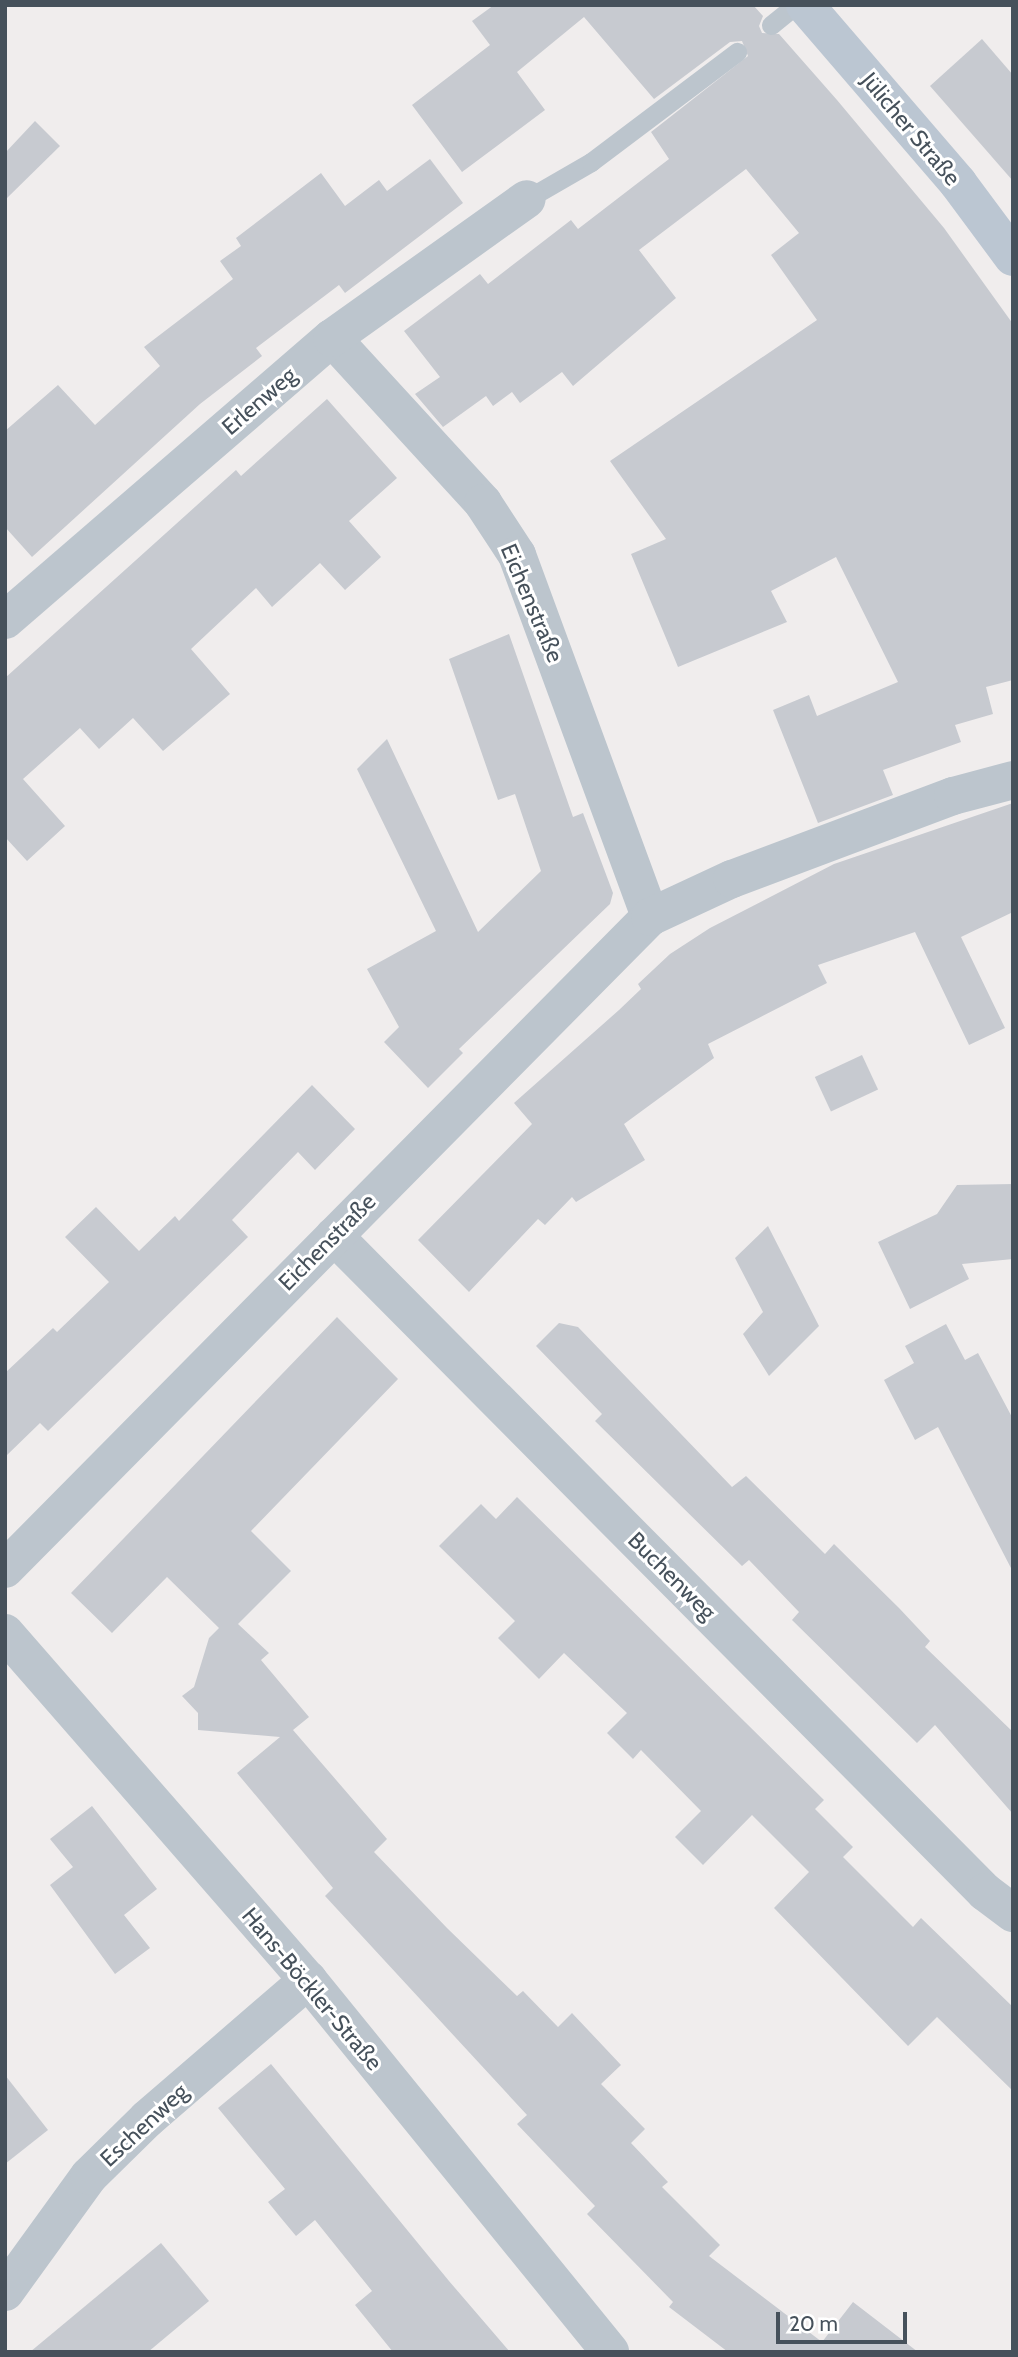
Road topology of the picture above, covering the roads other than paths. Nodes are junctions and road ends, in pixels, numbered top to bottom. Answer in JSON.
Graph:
{"nodes":[{"id":1,"x":796,"y":5,"type":"edge"},
{"id":2,"x":805,"y":5,"type":"edge"},
{"id":3,"x":771,"y":25,"type":"dead end"},
{"id":4,"x":737,"y":52,"type":"dead end"},
{"id":5,"x":527,"y":199,"type":"joint"},
{"id":6,"x":1013,"y":257,"type":"edge"},
{"id":7,"x":332,"y":338,"type":"junction"},
{"id":8,"x":5,"y":620,"type":"edge"},
{"id":9,"x":1013,"y":780,"type":"edge"},
{"id":10,"x":650,"y":917,"type":"junction"},
{"id":11,"x":334,"y":1236,"type":"junction"},
{"id":12,"x":5,"y":1569,"type":"edge"},
{"id":13,"x":5,"y":1633,"type":"edge"},
{"id":14,"x":1013,"y":1913,"type":"edge"},
{"id":15,"x":308,"y":1980,"type":"junction"},
{"id":16,"x":5,"y":2292,"type":"edge"},
{"id":17,"x":610,"y":2352,"type":"edge"}],
"edges":[{"from":1,"to":3,"type":"lane"},
{"from":2,"to":6,"type":"street","name":"Jülicher Straße"},
{"from":4,"to":5,"type":"lane"},
{"from":5,"to":7,"type":"street","name":"Erlenweg"},
{"from":7,"to":8,"type":"street","name":"Erlenweg"},
{"from":7,"to":10,"type":"street","name":"Eichenstraße"},
{"from":9,"to":10,"type":"street","name":"Eichenstraße"},
{"from":10,"to":11,"type":"street","name":"Eichenstraße"},
{"from":11,"to":12,"type":"street","name":"Eichenstraße"},
{"from":11,"to":14,"type":"street","name":"Buchenweg"},
{"from":13,"to":15,"type":"street","name":"Hans-Böckler-Straße"},
{"from":15,"to":16,"type":"street","name":"Eschenweg"},
{"from":15,"to":17,"type":"street","name":"Hans-Böckler-Straße"}]}
